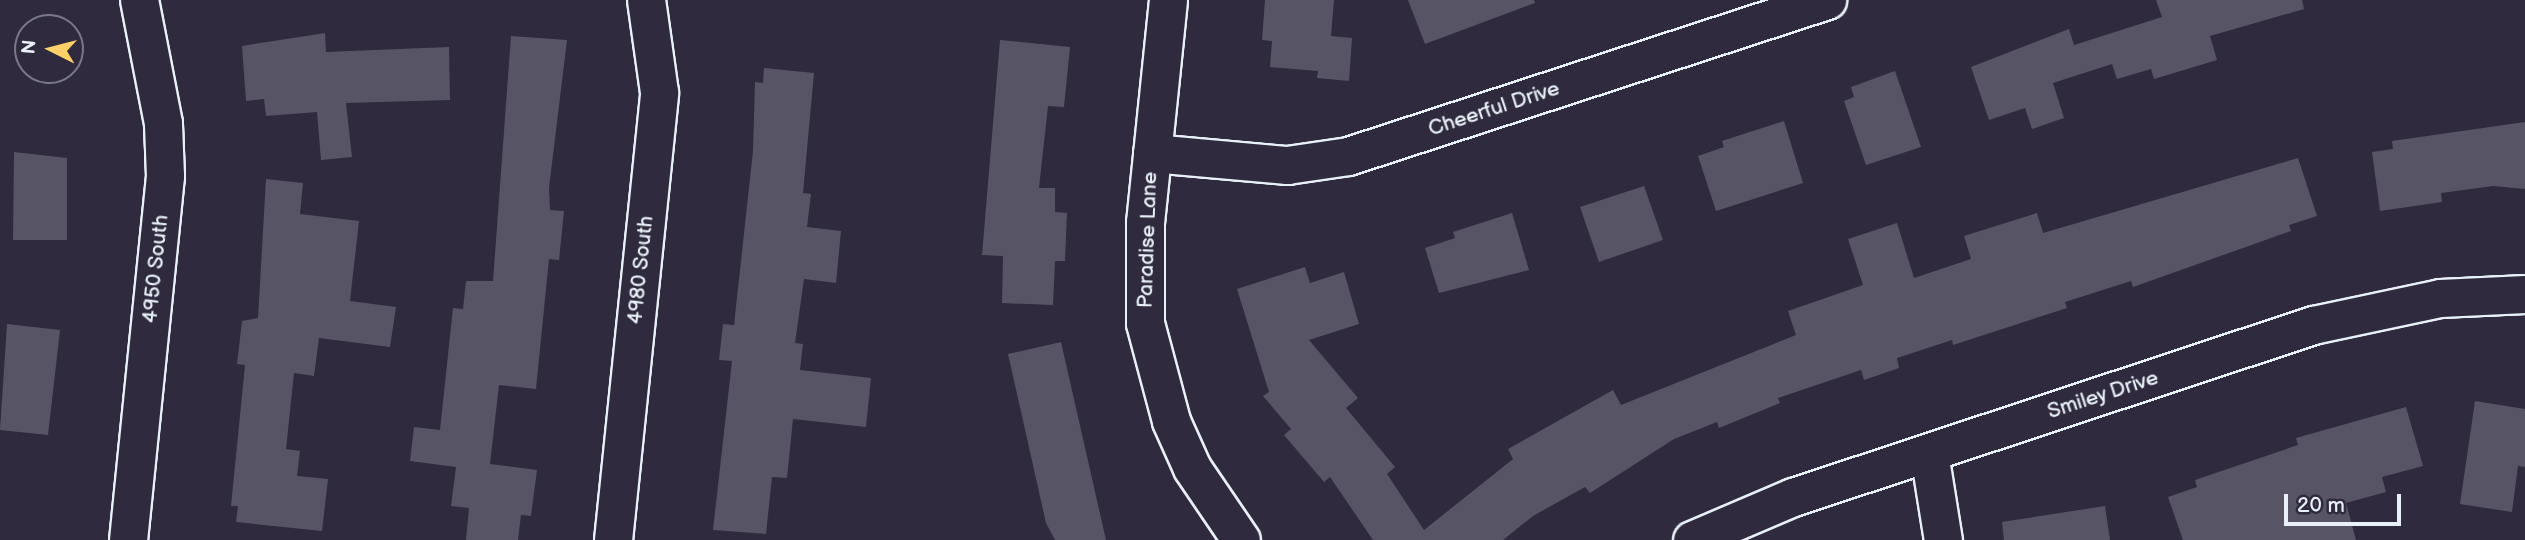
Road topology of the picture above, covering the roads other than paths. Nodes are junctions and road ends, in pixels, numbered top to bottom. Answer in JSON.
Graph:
{"nodes":[{"id":1,"x":139,"y":0,"type":"edge"},
{"id":2,"x":646,"y":0,"type":"edge"},
{"id":3,"x":1168,"y":0,"type":"edge"},
{"id":4,"x":1827,"y":0,"type":"edge"},
{"id":5,"x":1152,"y":153,"type":"junction"},
{"id":6,"x":2525,"y":294,"type":"edge"},
{"id":7,"x":1929,"y":453,"type":"junction"},
{"id":8,"x":128,"y":540,"type":"edge"},
{"id":9,"x":613,"y":540,"type":"edge"},
{"id":10,"x":1241,"y":540,"type":"edge"},
{"id":11,"x":1692,"y":540,"type":"edge"},
{"id":12,"x":1942,"y":540,"type":"edge"}],
"edges":[{"from":1,"to":8,"type":"street","name":"4950 South"},
{"from":2,"to":9,"type":"street","name":"4980 South"},
{"from":3,"to":5,"type":"street","name":"Paradise Lane"},
{"from":4,"to":5,"type":"street","name":"Cheerful Drive"},
{"from":5,"to":10,"type":"street","name":"Paradise Lane"},
{"from":6,"to":7,"type":"street","name":"Smiley Drive"},
{"from":7,"to":11,"type":"street","name":"Smiley Drive"},
{"from":7,"to":12,"type":"street"}]}
